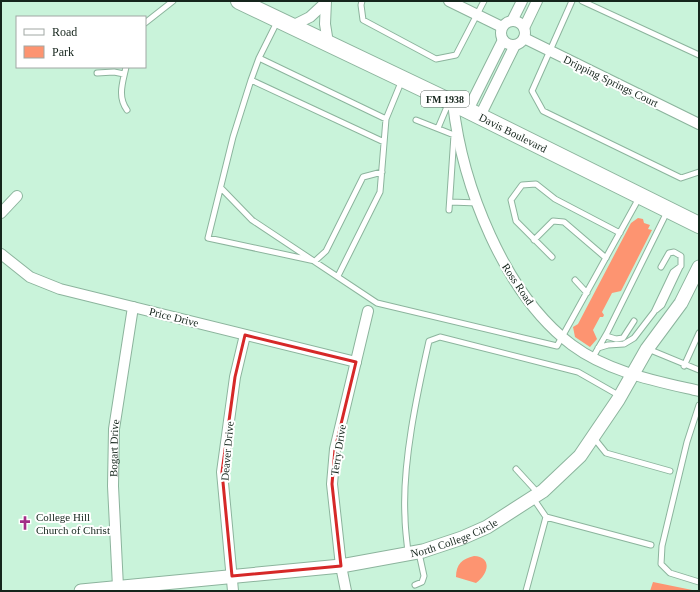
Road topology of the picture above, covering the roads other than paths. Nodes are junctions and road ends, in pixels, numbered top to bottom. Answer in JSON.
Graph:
{"nodes":[{"id":1,"x":173,"y":1,"type":"edge"},
{"id":2,"x":239,"y":1,"type":"edge"},
{"id":3,"x":362,"y":1,"type":"edge"},
{"id":4,"x":449,"y":1,"type":"edge"},
{"id":5,"x":484,"y":1,"type":"edge"},
{"id":6,"x":522,"y":1,"type":"edge"},
{"id":7,"x":537,"y":1,"type":"edge"},
{"id":8,"x":572,"y":1,"type":"edge"},
{"id":9,"x":582,"y":1,"type":"edge"},
{"id":10,"x":325,"y":2,"type":"edge"},
{"id":11,"x":477,"y":15,"type":"junction"},
{"id":12,"x":512,"y":21,"type":"junction"},
{"id":13,"x":146,"y":22,"type":"edge"},
{"id":14,"x":285,"y":23,"type":"junction"},
{"id":15,"x":502,"y":27,"type":"junction"},
{"id":16,"x":524,"y":33,"type":"junction"},
{"id":17,"x":503,"y":40,"type":"junction"},
{"id":18,"x":328,"y":43,"type":"junction"},
{"id":19,"x":515,"y":45,"type":"junction"},
{"id":20,"x":551,"y":52,"type":"junction"},
{"id":21,"x":699,"y":56,"type":"edge"},
{"id":22,"x":259,"y":58,"type":"junction"},
{"id":23,"x":126,"y":68,"type":"edge"},
{"id":24,"x":97,"y":73,"type":"dead end"},
{"id":25,"x":124,"y":74,"type":"junction"},
{"id":26,"x":403,"y":79,"type":"junction"},
{"id":27,"x":251,"y":80,"type":"junction"},
{"id":28,"x":451,"y":102,"type":"junction"},
{"id":29,"x":127,"y":110,"type":"dead end"},
{"id":30,"x":474,"y":113,"type":"junction"},
{"id":31,"x":386,"y":119,"type":"junction"},
{"id":32,"x":416,"y":120,"type":"dead end"},
{"id":33,"x":699,"y":124,"type":"edge"},
{"id":34,"x":438,"y":128,"type":"junction"},
{"id":35,"x":384,"y":142,"type":"junction"},
{"id":36,"x":453,"y":157,"type":"junction"},
{"id":37,"x":464,"y":158,"type":"junction"},
{"id":38,"x":382,"y":172,"type":"junction"},
{"id":39,"x":699,"y":172,"type":"edge"},
{"id":40,"x":221,"y":188,"type":"junction"},
{"id":41,"x":640,"y":195,"type":"junction"},
{"id":42,"x":17,"y":196,"type":"dead end"},
{"id":43,"x":450,"y":202,"type":"junction"},
{"id":44,"x":478,"y":203,"type":"junction"},
{"id":45,"x":449,"y":210,"type":"dead end"},
{"id":46,"x":668,"y":210,"type":"junction"},
{"id":47,"x":1,"y":213,"type":"edge"},
{"id":48,"x":699,"y":225,"type":"edge"},
{"id":49,"x":620,"y":232,"type":"junction"},
{"id":50,"x":534,"y":240,"type":"junction"},
{"id":51,"x":1,"y":254,"type":"edge"},
{"id":52,"x":552,"y":257,"type":"dead end"},
{"id":53,"x":606,"y":258,"type":"junction"},
{"id":54,"x":315,"y":261,"type":"junction"},
{"id":55,"x":661,"y":267,"type":"dead end"},
{"id":56,"x":699,"y":267,"type":"edge"},
{"id":57,"x":338,"y":276,"type":"junction"},
{"id":58,"x":575,"y":280,"type":"dead end"},
{"id":59,"x":696,"y":280,"type":"edge"},
{"id":60,"x":587,"y":293,"type":"junction"},
{"id":61,"x":133,"y":307,"type":"junction"},
{"id":62,"x":368,"y":311,"type":"dead end"},
{"id":63,"x":634,"y":321,"type":"dead end"},
{"id":64,"x":699,"y":333,"type":"edge"},
{"id":65,"x":245,"y":335,"type":"junction"},
{"id":66,"x":606,"y":336,"type":"junction"},
{"id":67,"x":563,"y":337,"type":"junction"},
{"id":68,"x":647,"y":349,"type":"junction"},
{"id":69,"x":595,"y":353,"type":"junction"},
{"id":70,"x":356,"y":362,"type":"junction"},
{"id":71,"x":684,"y":366,"type":"junction"},
{"id":72,"x":699,"y":370,"type":"edge"},
{"id":73,"x":634,"y":374,"type":"junction"},
{"id":74,"x":699,"y":391,"type":"edge"},
{"id":75,"x":620,"y":396,"type":"junction"},
{"id":76,"x":699,"y":405,"type":"edge"},
{"id":77,"x":594,"y":438,"type":"junction"},
{"id":78,"x":516,"y":469,"type":"dead end"},
{"id":79,"x":670,"y":471,"type":"dead end"},
{"id":80,"x":536,"y":496,"type":"junction"},
{"id":81,"x":546,"y":517,"type":"junction"},
{"id":82,"x":650,"y":545,"type":"dead end"},
{"id":83,"x":414,"y":553,"type":"junction"},
{"id":84,"x":341,"y":566,"type":"junction"},
{"id":85,"x":232,"y":576,"type":"junction"},
{"id":86,"x":699,"y":582,"type":"edge"},
{"id":87,"x":415,"y":584,"type":"dead end"},
{"id":88,"x":119,"y":589,"type":"edge"},
{"id":89,"x":81,"y":591,"type":"edge"},
{"id":90,"x":234,"y":591,"type":"edge"},
{"id":91,"x":346,"y":591,"type":"edge"},
{"id":92,"x":526,"y":591,"type":"edge"}],
"edges":[{"from":1,"to":13,"type":"lane"},
{"from":2,"to":14,"type":"main road","name":"Davis Boulevard","number":"FM 1938"},
{"from":3,"to":11,"type":"lane"},
{"from":4,"to":11,"type":"street"},
{"from":5,"to":11,"type":"lane"},
{"from":6,"to":12,"type":"street"},
{"from":7,"to":16,"type":"street"},
{"from":8,"to":20,"type":"lane"},
{"from":9,"to":21,"type":"lane"},
{"from":10,"to":14,"type":"street"},
{"from":10,"to":18,"type":"street"},
{"from":11,"to":15,"type":"street"},
{"from":12,"to":15,"type":"street"},
{"from":12,"to":16,"type":"street"},
{"from":14,"to":18,"type":"main road","name":"Davis Boulevard","number":"FM 1938"},
{"from":14,"to":22,"type":"lane"},
{"from":15,"to":17,"type":"street"},
{"from":16,"to":19,"type":"street"},
{"from":16,"to":20,"type":"street","name":"Dripping Springs Court"},
{"from":17,"to":19,"type":"street"},
{"from":17,"to":30,"type":"street"},
{"from":18,"to":26,"type":"main road","name":"Davis Boulevard","number":"FM 1938"},
{"from":19,"to":30,"type":"street"},
{"from":20,"to":33,"type":"street","name":"Dripping Springs Court"},
{"from":20,"to":39,"type":"lane"},
{"from":22,"to":27,"type":"lane"},
{"from":22,"to":31,"type":"lane"},
{"from":23,"to":25,"type":"lane"},
{"from":24,"to":25,"type":"lane"},
{"from":25,"to":29,"type":"lane"},
{"from":26,"to":28,"type":"main road","name":"Davis Boulevard","number":"FM 1938"},
{"from":26,"to":31,"type":"lane"},
{"from":27,"to":35,"type":"lane"},
{"from":27,"to":40,"type":"lane"},
{"from":28,"to":30,"type":"main road","name":"Davis Boulevard","number":"FM 1938"},
{"from":28,"to":34,"type":"lane"},
{"from":28,"to":37,"type":"street","name":"Ross Road"},
{"from":30,"to":41,"type":"main road","name":"Davis Boulevard","number":"FM 1938"},
{"from":31,"to":35,"type":"lane"},
{"from":32,"to":34,"type":"lane"},
{"from":34,"to":36,"type":"lane"},
{"from":35,"to":38,"type":"lane"},
{"from":36,"to":37,"type":"lane"},
{"from":36,"to":43,"type":"lane"},
{"from":37,"to":44,"type":"street","name":"Ross Road"},
{"from":38,"to":54,"type":"lane"},
{"from":38,"to":57,"type":"lane"},
{"from":40,"to":54,"type":"lane"},
{"from":40,"to":54,"type":"lane"},
{"from":41,"to":46,"type":"main road","name":"Davis Boulevard","number":"FM 1938"},
{"from":41,"to":49,"type":"lane"},
{"from":42,"to":47,"type":"street"},
{"from":43,"to":44,"type":"lane"},
{"from":43,"to":45,"type":"lane"},
{"from":44,"to":67,"type":"street","name":"Ross Road"},
{"from":46,"to":48,"type":"main road","name":"Davis Boulevard","number":"FM 1938"},
{"from":46,"to":66,"type":"lane"},
{"from":49,"to":50,"type":"lane"},
{"from":49,"to":53,"type":"lane"},
{"from":50,"to":52,"type":"lane"},
{"from":50,"to":53,"type":"lane"},
{"from":51,"to":61,"type":"street","name":"Price Drive"},
{"from":53,"to":60,"type":"lane"},
{"from":54,"to":57,"type":"lane"},
{"from":55,"to":69,"type":"lane"},
{"from":56,"to":59,"type":"street","name":"North College Circle"},
{"from":57,"to":67,"type":"lane"},
{"from":58,"to":60,"type":"lane"},
{"from":59,"to":68,"type":"street","name":"North College Circle"},
{"from":60,"to":67,"type":"lane"},
{"from":61,"to":65,"type":"street","name":"Price Drive"},
{"from":61,"to":88,"type":"street","name":"Bogart Drive"},
{"from":62,"to":70,"type":"street","name":"Terry Drive"},
{"from":63,"to":66,"type":"lane"},
{"from":64,"to":71,"type":"lane"},
{"from":65,"to":70,"type":"street","name":"Price Drive"},
{"from":65,"to":85,"type":"street","name":"Deaver Drive"},
{"from":66,"to":69,"type":"lane"},
{"from":67,"to":69,"type":"street","name":"Ross Road"},
{"from":68,"to":71,"type":"lane"},
{"from":68,"to":73,"type":"street","name":"North College Circle"},
{"from":69,"to":73,"type":"street","name":"Ross Road"},
{"from":70,"to":84,"type":"street","name":"Terry Drive"},
{"from":71,"to":72,"type":"lane"},
{"from":73,"to":74,"type":"street","name":"Ross Road"},
{"from":73,"to":75,"type":"street","name":"North College Circle"},
{"from":75,"to":77,"type":"street","name":"North College Circle"},
{"from":75,"to":83,"type":"lane"},
{"from":76,"to":86,"type":"lane"},
{"from":77,"to":79,"type":"lane"},
{"from":77,"to":80,"type":"street","name":"North College Circle"},
{"from":78,"to":80,"type":"lane"},
{"from":80,"to":81,"type":"lane"},
{"from":80,"to":83,"type":"street","name":"North College Circle"},
{"from":81,"to":82,"type":"lane"},
{"from":81,"to":92,"type":"lane"},
{"from":83,"to":84,"type":"street","name":"North College Circle"},
{"from":83,"to":87,"type":"lane"},
{"from":84,"to":85,"type":"street","name":"North College Circle"},
{"from":84,"to":91,"type":"street","name":"Terry Drive"},
{"from":85,"to":88,"type":"street","name":"North College Circle"},
{"from":85,"to":90,"type":"street","name":"Deaver Drive"},
{"from":88,"to":89,"type":"street","name":"North College Circle"}]}
